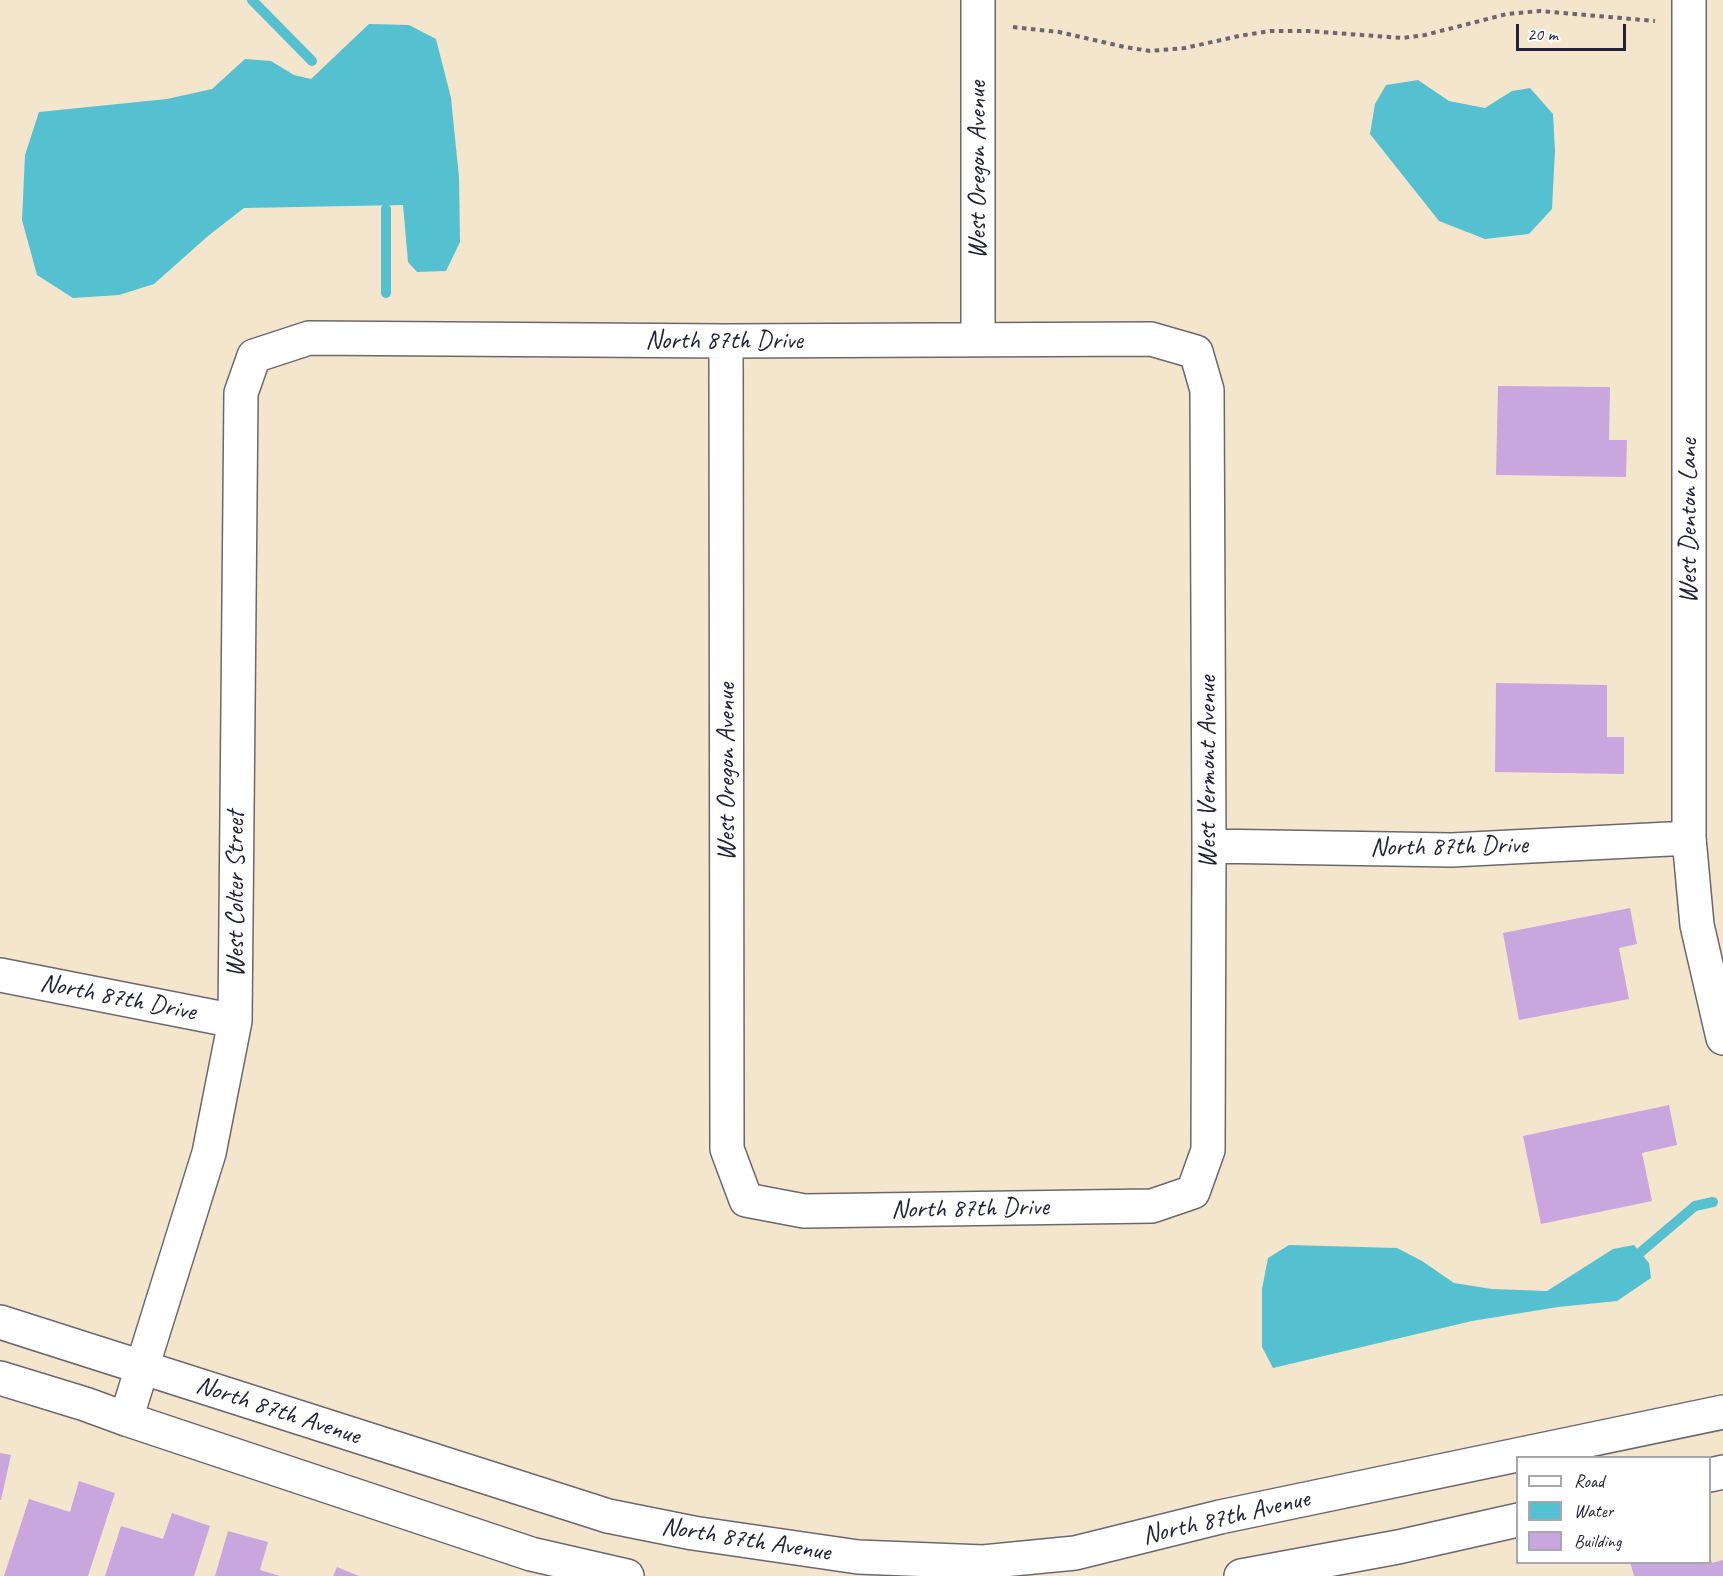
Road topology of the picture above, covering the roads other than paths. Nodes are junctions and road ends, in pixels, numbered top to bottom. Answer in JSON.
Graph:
{"nodes":[{"id":1,"x":978,"y":0,"type":"edge"},
{"id":2,"x":1689,"y":0,"type":"edge"},
{"id":3,"x":978,"y":340,"type":"junction"},
{"id":4,"x":726,"y":341,"type":"junction"},
{"id":5,"x":1196,"y":352,"type":"joint"},
{"id":6,"x":254,"y":356,"type":"joint"},
{"id":7,"x":1689,"y":838,"type":"junction"},
{"id":8,"x":1209,"y":846,"type":"junction"},
{"id":9,"x":0,"y":975,"type":"edge"},
{"id":10,"x":235,"y":1021,"type":"junction"},
{"id":11,"x":1723,"y":1038,"type":"edge"},
{"id":12,"x":1193,"y":1192,"type":"joint"},
{"id":13,"x":746,"y":1200,"type":"joint"},
{"id":14,"x":0,"y":1322,"type":"edge"},
{"id":15,"x":142,"y":1368,"type":"junction"},
{"id":16,"x":0,"y":1378,"type":"edge"},
{"id":17,"x":1723,"y":1412,"type":"edge"},
{"id":18,"x":126,"y":1419,"type":"junction"},
{"id":19,"x":1516,"y":1520,"type":"edge"},
{"id":20,"x":858,"y":1566,"type":"edge"},
{"id":21,"x":627,"y":1576,"type":"edge"},
{"id":22,"x":1241,"y":1576,"type":"edge"}],
"edges":[{"from":1,"to":3,"type":"street","name":"West Oregon Avenue"},
{"from":2,"to":7,"type":"street","name":"West Denton Lane"},
{"from":3,"to":4,"type":"street","name":"North 87th Drive"},
{"from":3,"to":5,"type":"street","name":"North 87th Drive"},
{"from":4,"to":6,"type":"street","name":"North 87th Drive"},
{"from":4,"to":13,"type":"street","name":"West Oregon Avenue"},
{"from":5,"to":8,"type":"street","name":"West Vermont Avenue"},
{"from":6,"to":10,"type":"street","name":"West Colter Street"},
{"from":7,"to":8,"type":"street","name":"North 87th Drive"},
{"from":7,"to":11,"type":"street","name":"West Denton Lane"},
{"from":8,"to":12,"type":"street","name":"West Vermont Avenue"},
{"from":9,"to":10,"type":"street","name":"North 87th Drive"},
{"from":10,"to":15,"type":"street","name":"West Colter Street"},
{"from":12,"to":13,"type":"street","name":"North 87th Drive"},
{"from":14,"to":15,"type":"street","name":"North 87th Avenue"},
{"from":15,"to":18,"type":"street","name":"West Colter Street"},
{"from":15,"to":20,"type":"street","name":"North 87th Avenue"},
{"from":16,"to":18,"type":"street"},
{"from":17,"to":20,"type":"street","name":"North 87th Avenue"},
{"from":18,"to":21,"type":"street"},
{"from":19,"to":22,"type":"street"}]}
